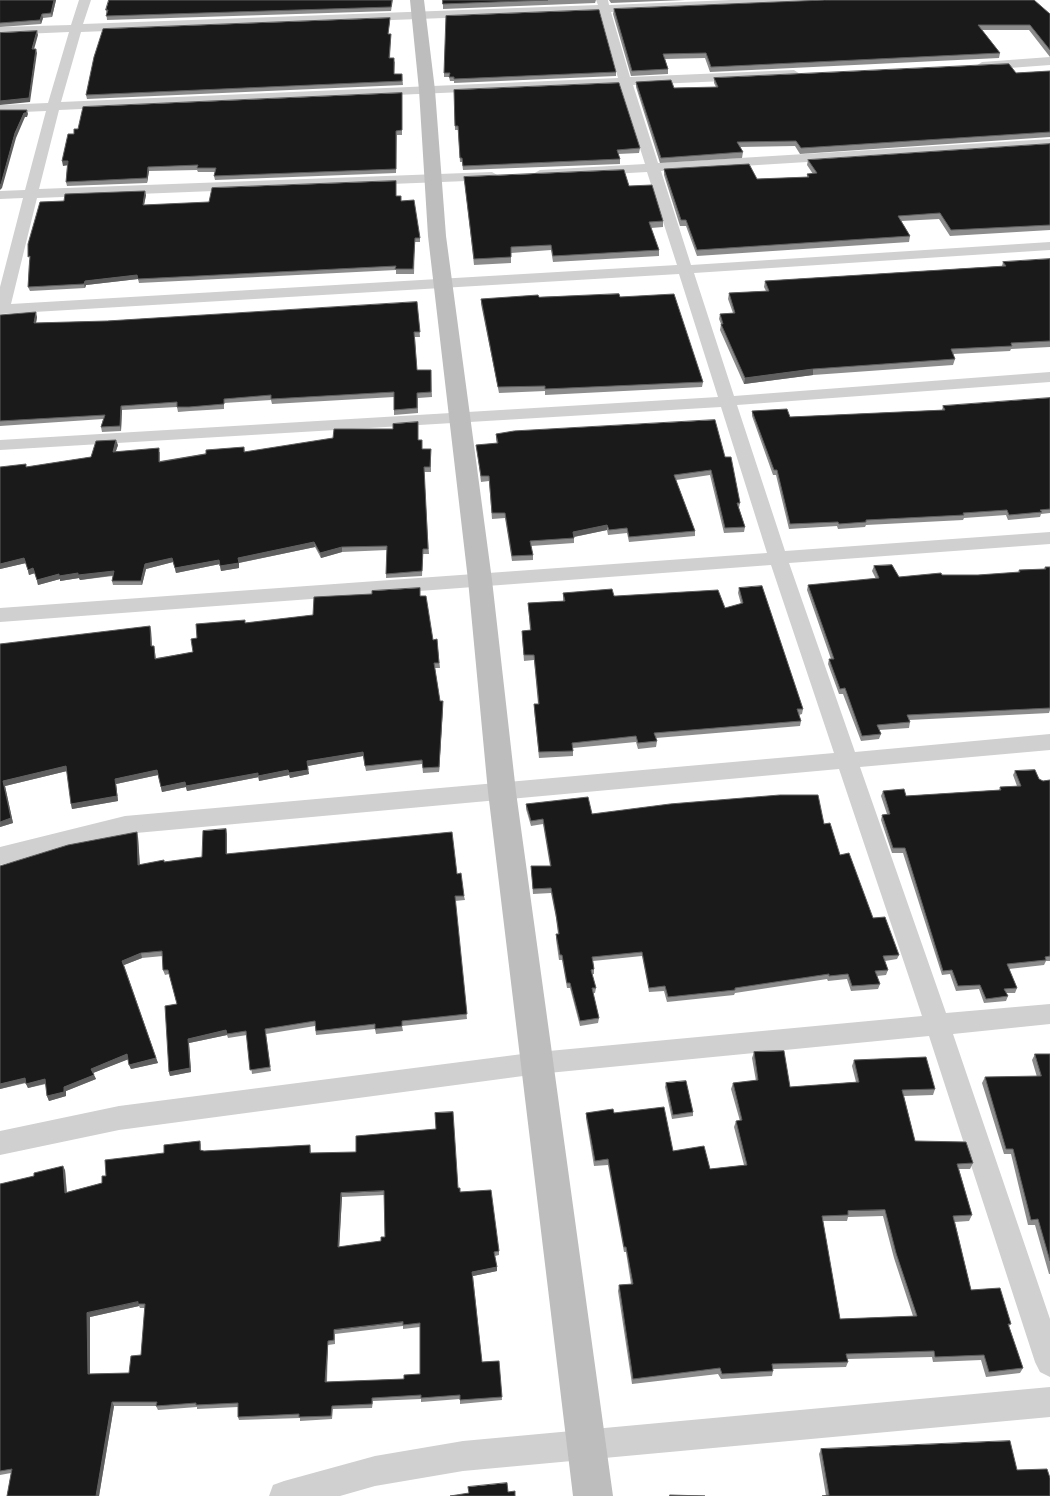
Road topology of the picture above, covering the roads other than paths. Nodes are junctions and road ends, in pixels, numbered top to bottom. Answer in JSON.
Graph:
{"nodes":[{"id":1,"x":85,"y":0,"type":"edge"},
{"id":2,"x":824,"y":0,"type":"edge"},
{"id":3,"x":603,"y":3,"type":"edge"},
{"id":4,"x":417,"y":7,"type":"edge"},
{"id":5,"x":75,"y":28,"type":"junction"},
{"id":6,"x":0,"y":31,"type":"edge"},
{"id":7,"x":1050,"y":61,"type":"edge"},
{"id":8,"x":971,"y":67,"type":"edge"},
{"id":9,"x":803,"y":74,"type":"edge"},
{"id":10,"x":625,"y":81,"type":"junction"},
{"id":11,"x":428,"y":90,"type":"junction"},
{"id":12,"x":52,"y":106,"type":"junction"},
{"id":13,"x":0,"y":109,"type":"edge"},
{"id":14,"x":1050,"y":143,"type":"edge"},
{"id":15,"x":653,"y":169,"type":"junction"},
{"id":16,"x":528,"y":175,"type":"edge"},
{"id":17,"x":509,"y":176,"type":"edge"},
{"id":18,"x":432,"y":179,"type":"junction"},
{"id":19,"x":33,"y":193,"type":"junction"},
{"id":20,"x":0,"y":195,"type":"edge"},
{"id":21,"x":1050,"y":246,"type":"edge"},
{"id":22,"x":686,"y":270,"type":"junction"},
{"id":23,"x":443,"y":285,"type":"junction"},
{"id":24,"x":1,"y":308,"type":"edge"},
{"id":25,"x":1050,"y":377,"type":"edge"},
{"id":26,"x":729,"y":401,"type":"junction"},
{"id":27,"x":460,"y":417,"type":"junction"},
{"id":28,"x":0,"y":445,"type":"edge"},
{"id":29,"x":1050,"y":538,"type":"edge"},
{"id":30,"x":778,"y":558,"type":"junction"},
{"id":31,"x":480,"y":580,"type":"junction"},
{"id":32,"x":0,"y":615,"type":"edge"},
{"id":33,"x":1050,"y":742,"type":"edge"},
{"id":34,"x":848,"y":760,"type":"junction"},
{"id":35,"x":502,"y":792,"type":"junction"},
{"id":36,"x":0,"y":856,"type":"edge"},
{"id":37,"x":1050,"y":1014,"type":"edge"},
{"id":38,"x":938,"y":1026,"type":"junction"},
{"id":39,"x":538,"y":1063,"type":"junction"},
{"id":40,"x":0,"y":1143,"type":"edge"},
{"id":41,"x":1050,"y":1362,"type":"edge"},
{"id":42,"x":1050,"y":1402,"type":"edge"},
{"id":43,"x":586,"y":1446,"type":"junction"},
{"id":44,"x":284,"y":1496,"type":"edge"},
{"id":45,"x":593,"y":1496,"type":"edge"}],
"edges":[{"from":1,"to":5,"type":"street"},
{"from":2,"to":3,"type":"street"},
{"from":3,"to":4,"type":"street"},
{"from":3,"to":10,"type":"street"},
{"from":4,"to":5,"type":"street"},
{"from":4,"to":11,"type":"main road"},
{"from":5,"to":6,"type":"street"},
{"from":5,"to":12,"type":"street"},
{"from":7,"to":8,"type":"street"},
{"from":9,"to":10,"type":"street"},
{"from":10,"to":11,"type":"street"},
{"from":10,"to":15,"type":"street"},
{"from":11,"to":12,"type":"street"},
{"from":11,"to":18,"type":"main road"},
{"from":12,"to":13,"type":"street"},
{"from":12,"to":19,"type":"street"},
{"from":14,"to":15,"type":"street"},
{"from":15,"to":16,"type":"street"},
{"from":15,"to":22,"type":"street"},
{"from":17,"to":18,"type":"street"},
{"from":18,"to":19,"type":"street"},
{"from":18,"to":23,"type":"main road"},
{"from":19,"to":20,"type":"street"},
{"from":19,"to":24,"type":"street"},
{"from":21,"to":22,"type":"street"},
{"from":22,"to":23,"type":"street"},
{"from":22,"to":26,"type":"street"},
{"from":23,"to":24,"type":"street"},
{"from":23,"to":27,"type":"main road"},
{"from":25,"to":26,"type":"street"},
{"from":26,"to":27,"type":"street"},
{"from":26,"to":30,"type":"street"},
{"from":27,"to":28,"type":"street"},
{"from":27,"to":31,"type":"main road"},
{"from":29,"to":30,"type":"street"},
{"from":30,"to":31,"type":"street"},
{"from":30,"to":34,"type":"street"},
{"from":31,"to":32,"type":"street"},
{"from":31,"to":35,"type":"main road"},
{"from":33,"to":34,"type":"street"},
{"from":34,"to":35,"type":"street"},
{"from":34,"to":38,"type":"street"},
{"from":35,"to":36,"type":"street"},
{"from":35,"to":39,"type":"main road"},
{"from":37,"to":38,"type":"street"},
{"from":38,"to":39,"type":"street"},
{"from":38,"to":41,"type":"street"},
{"from":39,"to":40,"type":"street"},
{"from":39,"to":43,"type":"main road"},
{"from":42,"to":43,"type":"street"},
{"from":43,"to":44,"type":"street"},
{"from":43,"to":45,"type":"main road"}]}
